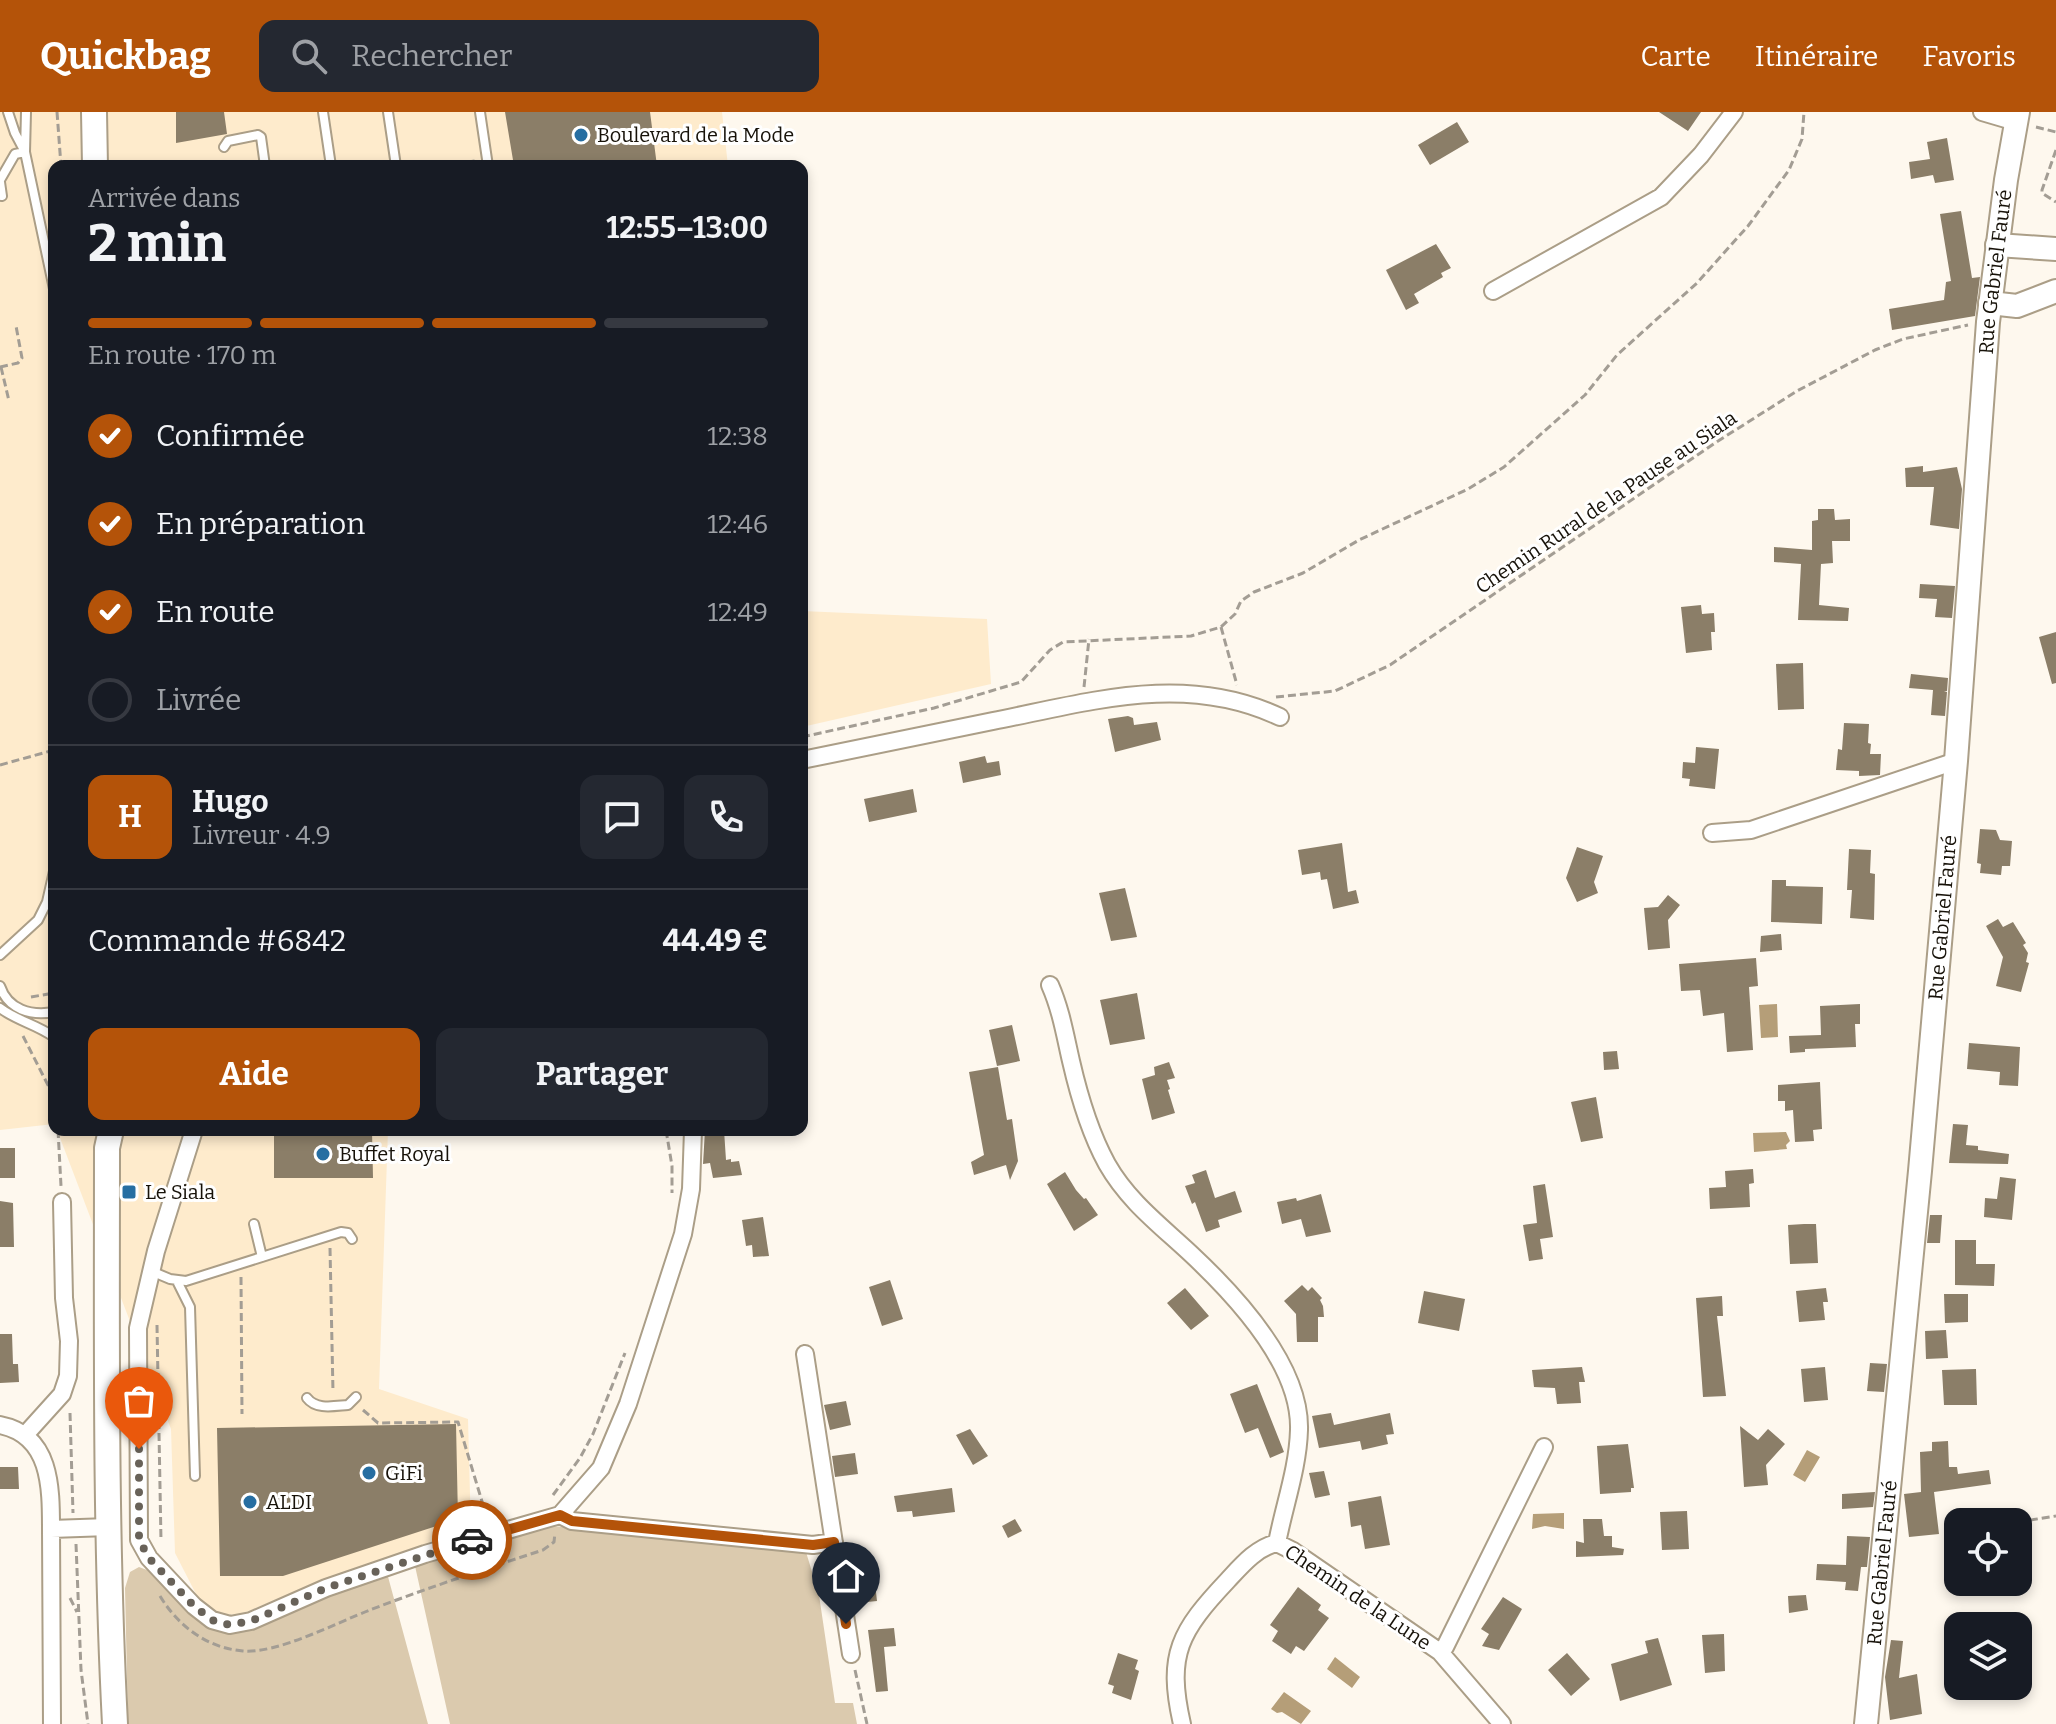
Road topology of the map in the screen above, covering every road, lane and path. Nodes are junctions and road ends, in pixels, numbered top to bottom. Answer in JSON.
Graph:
{"nodes":[{"id":1,"x":8,"y":112,"type":"edge"},
{"id":2,"x":26,"y":112,"type":"edge"},
{"id":3,"x":57,"y":112,"type":"edge"},
{"id":4,"x":94,"y":112,"type":"edge"},
{"id":5,"x":323,"y":112,"type":"edge"},
{"id":6,"x":388,"y":112,"type":"edge"},
{"id":7,"x":480,"y":112,"type":"edge"},
{"id":8,"x":1734,"y":112,"type":"edge"},
{"id":9,"x":1804,"y":112,"type":"edge"},
{"id":10,"x":1982,"y":112,"type":"edge"},
{"id":11,"x":2017,"y":117,"type":"edge"},
{"id":12,"x":224,"y":147,"type":"dead end"},
{"id":13,"x":2056,"y":150,"type":"edge"},
{"id":14,"x":25,"y":152,"type":"junction"},
{"id":15,"x":61,"y":160,"type":"edge"},
{"id":16,"x":95,"y":160,"type":"edge"},
{"id":17,"x":264,"y":160,"type":"edge"},
{"id":18,"x":330,"y":160,"type":"edge"},
{"id":19,"x":395,"y":160,"type":"edge"},
{"id":20,"x":488,"y":160,"type":"edge"},
{"id":21,"x":0,"y":181,"type":"edge"},
{"id":22,"x":2,"y":196,"type":"dead end"},
{"id":23,"x":2056,"y":202,"type":"edge"},
{"id":24,"x":1997,"y":245,"type":"junction"},
{"id":25,"x":2056,"y":249,"type":"edge"},
{"id":26,"x":48,"y":260,"type":"edge"},
{"id":27,"x":1493,"y":291,"type":"dead end"},
{"id":28,"x":2056,"y":291,"type":"edge"},
{"id":29,"x":1989,"y":313,"type":"junction"},
{"id":30,"x":16,"y":326,"type":"dead end"},
{"id":31,"x":0,"y":367,"type":"edge"},
{"id":32,"x":9,"y":401,"type":"dead end"},
{"id":33,"x":1221,"y":627,"type":"junction"},
{"id":34,"x":1089,"y":639,"type":"junction"},
{"id":35,"x":1082,"y":701,"type":"junction"},
{"id":36,"x":1242,"y":702,"type":"junction"},
{"id":37,"x":1280,"y":717,"type":"dead end"},
{"id":38,"x":808,"y":736,"type":"edge"},
{"id":39,"x":48,"y":752,"type":"edge"},
{"id":40,"x":808,"y":759,"type":"edge"},
{"id":41,"x":1956,"y":761,"type":"junction"},
{"id":42,"x":0,"y":765,"type":"edge"},
{"id":43,"x":1712,"y":833,"type":"dead end"},
{"id":44,"x":48,"y":898,"type":"edge"},
{"id":45,"x":0,"y":955,"type":"edge"},
{"id":46,"x":1050,"y":985,"type":"dead end"},
{"id":47,"x":0,"y":986,"type":"edge"},
{"id":48,"x":48,"y":995,"type":"edge"},
{"id":49,"x":28,"y":1005,"type":"dead end"},
{"id":50,"x":0,"y":1008,"type":"edge"},
{"id":51,"x":48,"y":1012,"type":"edge"},
{"id":52,"x":21,"y":1032,"type":"dead end"},
{"id":53,"x":48,"y":1033,"type":"edge"},
{"id":54,"x":48,"y":1085,"type":"edge"},
{"id":55,"x":58,"y":1136,"type":"edge"},
{"id":56,"x":107,"y":1136,"type":"edge"},
{"id":57,"x":192,"y":1136,"type":"edge"},
{"id":58,"x":667,"y":1136,"type":"edge"},
{"id":59,"x":693,"y":1136,"type":"edge"},
{"id":60,"x":62,"y":1202,"type":"joint"},
{"id":61,"x":672,"y":1203,"type":"dead end"},
{"id":62,"x":254,"y":1224,"type":"dead end"},
{"id":63,"x":329,"y":1236,"type":"junction"},
{"id":64,"x":352,"y":1239,"type":"dead end"},
{"id":65,"x":300,"y":1245,"type":"junction"},
{"id":66,"x":304,"y":1255,"type":"dead end"},
{"id":67,"x":262,"y":1257,"type":"junction"},
{"id":68,"x":246,"y":1266,"type":"junction"},
{"id":69,"x":151,"y":1271,"type":"junction"},
{"id":70,"x":200,"y":1277,"type":"junction"},
{"id":71,"x":177,"y":1281,"type":"junction"},
{"id":72,"x":204,"y":1287,"type":"dead end"},
{"id":73,"x":157,"y":1325,"type":"dead end"},
{"id":74,"x":625,"y":1354,"type":"dead end"},
{"id":75,"x":805,"y":1354,"type":"dead end"},
{"id":76,"x":62,"y":1394,"type":"junction"},
{"id":77,"x":307,"y":1398,"type":"dead end"},
{"id":78,"x":355,"y":1399,"type":"joint"},
{"id":79,"x":333,"y":1406,"type":"junction"},
{"id":80,"x":242,"y":1414,"type":"dead end"},
{"id":81,"x":0,"y":1425,"type":"edge"},
{"id":82,"x":25,"y":1435,"type":"junction"},
{"id":83,"x":1544,"y":1447,"type":"dead end"},
{"id":84,"x":195,"y":1476,"type":"dead end"},
{"id":85,"x":555,"y":1516,"type":"junction"},
{"id":86,"x":2056,"y":1516,"type":"edge"},
{"id":87,"x":2032,"y":1520,"type":"edge"},
{"id":88,"x":109,"y":1527,"type":"junction"},
{"id":89,"x":74,"y":1528,"type":"junction"},
{"id":90,"x":51,"y":1529,"type":"junction"},
{"id":91,"x":492,"y":1534,"type":"junction"},
{"id":92,"x":834,"y":1542,"type":"junction"},
{"id":93,"x":1277,"y":1543,"type":"junction"},
{"id":94,"x":158,"y":1566,"type":"junction"},
{"id":95,"x":1440,"y":1652,"type":"junction"},
{"id":96,"x":851,"y":1654,"type":"joint"},
{"id":97,"x":52,"y":1724,"type":"edge"},
{"id":98,"x":88,"y":1724,"type":"edge"},
{"id":99,"x":115,"y":1724,"type":"edge"},
{"id":100,"x":867,"y":1724,"type":"edge"},
{"id":101,"x":1182,"y":1724,"type":"edge"},
{"id":102,"x":1502,"y":1724,"type":"edge"},
{"id":103,"x":1866,"y":1724,"type":"edge"}],
"edges":[{"from":1,"to":14,"type":"lane"},
{"from":2,"to":14,"type":"lane"},
{"from":3,"to":15,"type":"path"},
{"from":4,"to":16,"type":"main road"},
{"from":5,"to":18,"type":"lane"},
{"from":6,"to":19,"type":"lane"},
{"from":7,"to":20,"type":"lane"},
{"from":8,"to":27,"type":"street"},
{"from":9,"to":33,"type":"path"},
{"from":10,"to":11,"type":"street"},
{"from":11,"to":24,"type":"street","name":"Rue Gabriel Fauré"},
{"from":12,"to":17,"type":"lane"},
{"from":13,"to":23,"type":"path"},
{"from":14,"to":21,"type":"lane"},
{"from":14,"to":26,"type":"lane"},
{"from":21,"to":22,"type":"lane"},
{"from":24,"to":25,"type":"street"},
{"from":24,"to":29,"type":"street","name":"Rue Gabriel Fauré"},
{"from":28,"to":29,"type":"street"},
{"from":29,"to":36,"type":"path","name":"Chemin Rural de la Pause au Siala"},
{"from":29,"to":41,"type":"street","name":"Rue Gabriel Fauré"},
{"from":30,"to":31,"type":"path"},
{"from":31,"to":32,"type":"path"},
{"from":33,"to":34,"type":"path"},
{"from":33,"to":36,"type":"path"},
{"from":34,"to":35,"type":"path"},
{"from":34,"to":38,"type":"path"},
{"from":35,"to":36,"type":"street"},
{"from":35,"to":40,"type":"street"},
{"from":36,"to":37,"type":"street"},
{"from":39,"to":42,"type":"path"},
{"from":41,"to":43,"type":"street"},
{"from":41,"to":103,"type":"street","name":"Rue Gabriel Fauré"},
{"from":44,"to":45,"type":"lane"},
{"from":46,"to":93,"type":"street"},
{"from":47,"to":51,"type":"lane"},
{"from":48,"to":49,"type":"path"},
{"from":50,"to":53,"type":"lane"},
{"from":52,"to":54,"type":"path"},
{"from":55,"to":60,"type":"path"},
{"from":56,"to":88,"type":"main road"},
{"from":57,"to":69,"type":"street"},
{"from":58,"to":61,"type":"path"},
{"from":59,"to":85,"type":"street"},
{"from":60,"to":76,"type":"street"},
{"from":62,"to":67,"type":"lane"},
{"from":63,"to":64,"type":"lane"},
{"from":63,"to":65,"type":"lane"},
{"from":63,"to":79,"type":"path"},
{"from":65,"to":66,"type":"lane"},
{"from":65,"to":67,"type":"lane"},
{"from":67,"to":68,"type":"lane"},
{"from":68,"to":70,"type":"lane"},
{"from":68,"to":80,"type":"path"},
{"from":69,"to":71,"type":"lane"},
{"from":69,"to":94,"type":"street"},
{"from":70,"to":71,"type":"lane"},
{"from":70,"to":72,"type":"lane"},
{"from":71,"to":84,"type":"lane"},
{"from":73,"to":94,"type":"path"},
{"from":74,"to":85,"type":"path"},
{"from":75,"to":92,"type":"street"},
{"from":76,"to":82,"type":"street"},
{"from":76,"to":89,"type":"path"},
{"from":77,"to":79,"type":"lane"},
{"from":78,"to":79,"type":"lane"},
{"from":78,"to":91,"type":"path"},
{"from":81,"to":82,"type":"street"},
{"from":82,"to":90,"type":"street"},
{"from":83,"to":95,"type":"street"},
{"from":85,"to":91,"type":"street"},
{"from":85,"to":92,"type":"street"},
{"from":85,"to":94,"type":"path"},
{"from":86,"to":87,"type":"path"},
{"from":88,"to":89,"type":"street"},
{"from":88,"to":99,"type":"main road"},
{"from":89,"to":90,"type":"street"},
{"from":89,"to":98,"type":"path"},
{"from":90,"to":97,"type":"street"},
{"from":91,"to":94,"type":"street"},
{"from":92,"to":96,"type":"street"},
{"from":93,"to":95,"type":"street","name":"Chemin de la Lune"},
{"from":93,"to":101,"type":"street"},
{"from":95,"to":102,"type":"street","name":"Chemin de la Lune"},
{"from":96,"to":100,"type":"path"}]}
